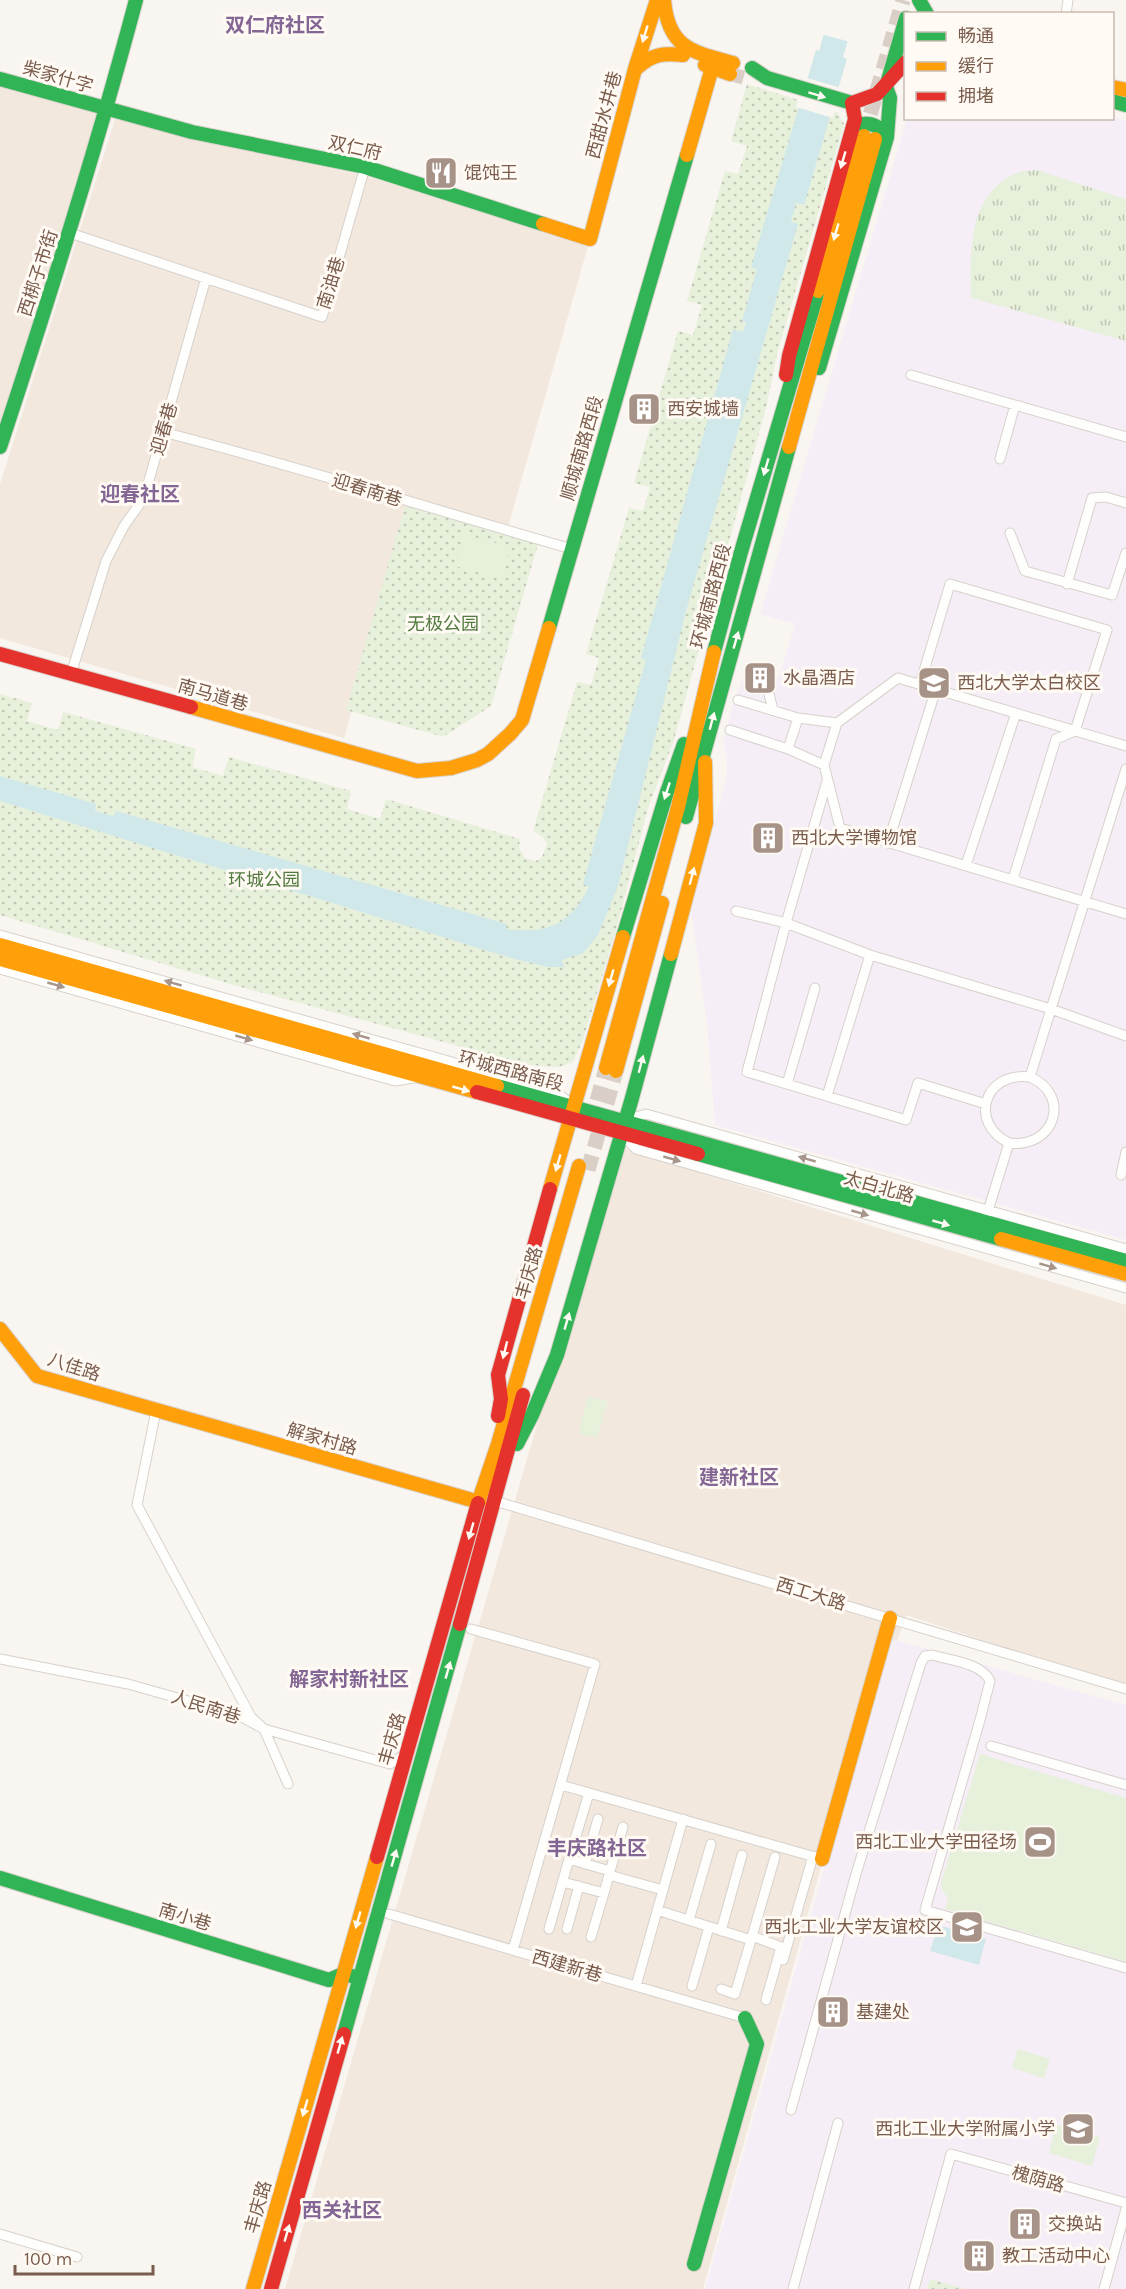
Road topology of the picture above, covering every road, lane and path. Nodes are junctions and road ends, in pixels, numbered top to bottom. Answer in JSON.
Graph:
{"nodes":[{"id":1,"x":136,"y":0,"type":"edge"},
{"id":2,"x":657,"y":0,"type":"edge"},
{"id":3,"x":664,"y":0,"type":"edge"},
{"id":4,"x":904,"y":25,"type":"edge"},
{"id":5,"x":682,"y":50,"type":"junction"},
{"id":6,"x":904,"y":64,"type":"edge"},
{"id":7,"x":712,"y":68,"type":"junction"},
{"id":8,"x":635,"y":69,"type":"junction"},
{"id":9,"x":750,"y":73,"type":"tunnel mouth"},
{"id":10,"x":0,"y":79,"type":"edge"},
{"id":11,"x":886,"y":87,"type":"junction"},
{"id":12,"x":849,"y":103,"type":"junction"},
{"id":13,"x":107,"y":109,"type":"junction"},
{"id":14,"x":869,"y":135,"type":"junction"},
{"id":15,"x":365,"y":167,"type":"junction"},
{"id":16,"x":70,"y":233,"type":"junction"},
{"id":17,"x":590,"y":240,"type":"joint"},
{"id":18,"x":206,"y":278,"type":"junction"},
{"id":19,"x":911,"y":375,"type":"dead end"},
{"id":20,"x":1015,"y":405,"type":"junction"},
{"id":21,"x":163,"y":432,"type":"junction"},
{"id":22,"x":1126,"y":437,"type":"edge"},
{"id":23,"x":0,"y":447,"type":"edge"},
{"id":24,"x":1000,"y":459,"type":"dead end"},
{"id":25,"x":1126,"y":503,"type":"edge"},
{"id":26,"x":1010,"y":532,"type":"dead end"},
{"id":27,"x":572,"y":549,"type":"junction"},
{"id":28,"x":1126,"y":553,"type":"edge"},
{"id":29,"x":1067,"y":584,"type":"junction"},
{"id":30,"x":0,"y":654,"type":"edge"},
{"id":31,"x":71,"y":674,"type":"junction"},
{"id":32,"x":920,"y":684,"type":"junction"},
{"id":33,"x":767,"y":686,"type":"dead end"},
{"id":34,"x":936,"y":689,"type":"junction"},
{"id":35,"x":738,"y":700,"type":"dead end"},
{"id":36,"x":773,"y":710,"type":"junction"},
{"id":37,"x":1016,"y":713,"type":"junction"},
{"id":38,"x":698,"y":718,"type":"junction"},
{"id":39,"x":798,"y":718,"type":"junction"},
{"id":40,"x":837,"y":723,"type":"junction"},
{"id":41,"x":729,"y":730,"type":"dead end"},
{"id":42,"x":1075,"y":731,"type":"junction"},
{"id":43,"x":705,"y":745,"type":"junction"},
{"id":44,"x":1126,"y":746,"type":"edge"},
{"id":45,"x":788,"y":749,"type":"junction"},
{"id":46,"x":824,"y":765,"type":"junction"},
{"id":47,"x":1126,"y":769,"type":"edge"},
{"id":48,"x":417,"y":771,"type":"joint"},
{"id":49,"x":827,"y":781,"type":"junction"},
{"id":50,"x":888,"y":843,"type":"junction"},
{"id":51,"x":966,"y":865,"type":"junction"},
{"id":52,"x":1013,"y":879,"type":"junction"},
{"id":53,"x":1085,"y":903,"type":"junction"},
{"id":54,"x":736,"y":911,"type":"dead end"},
{"id":55,"x":1126,"y":914,"type":"edge"},
{"id":56,"x":786,"y":923,"type":"junction"},
{"id":57,"x":0,"y":935,"type":"edge"},
{"id":58,"x":0,"y":945,"type":"edge"},
{"id":59,"x":870,"y":955,"type":"junction"},
{"id":60,"x":0,"y":959,"type":"edge"},
{"id":61,"x":0,"y":969,"type":"edge"},
{"id":62,"x":815,"y":988,"type":"dead end"},
{"id":63,"x":1051,"y":1009,"type":"junction"},
{"id":64,"x":1126,"y":1036,"type":"edge"},
{"id":65,"x":409,"y":1050,"type":"junction"},
{"id":66,"x":382,"y":1054,"type":"junction"},
{"id":67,"x":422,"y":1077,"type":"junction"},
{"id":68,"x":1030,"y":1077,"type":"junction"},
{"id":69,"x":787,"y":1084,"type":"junction"},
{"id":70,"x":827,"y":1096,"type":"junction"},
{"id":71,"x":986,"y":1104,"type":"junction"},
{"id":72,"x":572,"y":1113,"type":"junction"},
{"id":73,"x":624,"y":1127,"type":"junction"},
{"id":74,"x":1010,"y":1143,"type":"junction"},
{"id":75,"x":1126,"y":1152,"type":"edge"},
{"id":76,"x":1121,"y":1175,"type":"dead end"},
{"id":77,"x":987,"y":1216,"type":"junction"},
{"id":78,"x":1126,"y":1249,"type":"edge"},
{"id":79,"x":1126,"y":1261,"type":"edge"},
{"id":80,"x":1126,"y":1274,"type":"edge"},
{"id":81,"x":1126,"y":1288,"type":"edge"},
{"id":82,"x":0,"y":1329,"type":"edge"},
{"id":83,"x":156,"y":1411,"type":"junction"},
{"id":84,"x":486,"y":1475,"type":"junction"},
{"id":85,"x":497,"y":1496,"type":"junction"},
{"id":86,"x":479,"y":1502,"type":"junction"},
{"id":87,"x":890,"y":1618,"type":"junction"},
{"id":88,"x":471,"y":1629,"type":"dead end"},
{"id":89,"x":0,"y":1659,"type":"edge"},
{"id":90,"x":1126,"y":1689,"type":"edge"},
{"id":91,"x":264,"y":1729,"type":"junction"},
{"id":92,"x":991,"y":1746,"type":"dead end"},
{"id":93,"x":406,"y":1754,"type":"junction"},
{"id":94,"x":288,"y":1784,"type":"dead end"},
{"id":95,"x":561,"y":1785,"type":"junction"},
{"id":96,"x":1126,"y":1785,"type":"edge"},
{"id":97,"x":589,"y":1792,"type":"junction"},
{"id":98,"x":598,"y":1819,"type":"dead end"},
{"id":99,"x":683,"y":1819,"type":"junction"},
{"id":100,"x":623,"y":1827,"type":"dead end"},
{"id":101,"x":711,"y":1844,"type":"dead end"},
{"id":102,"x":742,"y":1855,"type":"dead end"},
{"id":103,"x":775,"y":1857,"type":"dead end"},
{"id":104,"x":817,"y":1857,"type":"junction"},
{"id":105,"x":569,"y":1859,"type":"junction"},
{"id":106,"x":585,"y":1864,"type":"junction"},
{"id":107,"x":610,"y":1873,"type":"junction"},
{"id":108,"x":0,"y":1878,"type":"edge"},
{"id":109,"x":563,"y":1882,"type":"junction"},
{"id":110,"x":579,"y":1886,"type":"junction"},
{"id":111,"x":663,"y":1890,"type":"junction"},
{"id":112,"x":604,"y":1893,"type":"junction"},
{"id":113,"x":657,"y":1910,"type":"junction"},
{"id":114,"x":389,"y":1914,"type":"dead end"},
{"id":115,"x":689,"y":1920,"type":"junction"},
{"id":116,"x":709,"y":1927,"type":"junction"},
{"id":117,"x":549,"y":1929,"type":"dead end"},
{"id":118,"x":567,"y":1929,"type":"dead end"},
{"id":119,"x":721,"y":1930,"type":"junction"},
{"id":120,"x":591,"y":1936,"type":"dead end"},
{"id":121,"x":752,"y":1938,"type":"junction"},
{"id":122,"x":513,"y":1950,"type":"junction"},
{"id":123,"x":783,"y":1960,"type":"dead end"},
{"id":124,"x":1126,"y":1968,"type":"edge"},
{"id":125,"x":343,"y":1974,"type":"junction"},
{"id":126,"x":360,"y":1978,"type":"junction"},
{"id":127,"x":636,"y":1986,"type":"junction"},
{"id":128,"x":692,"y":1986,"type":"dead end"},
{"id":129,"x":721,"y":1989,"type":"dead end"},
{"id":130,"x":766,"y":2000,"type":"dead end"},
{"id":131,"x":745,"y":2019,"type":"joint"},
{"id":132,"x":791,"y":2110,"type":"dead end"},
{"id":133,"x":838,"y":2123,"type":"dead end"},
{"id":134,"x":1126,"y":2203,"type":"edge"},
{"id":135,"x":1126,"y":2210,"type":"edge"},
{"id":136,"x":0,"y":2234,"type":"edge"},
{"id":137,"x":77,"y":2257,"type":"dead end"},
{"id":138,"x":694,"y":2264,"type":"dead end"},
{"id":139,"x":253,"y":2289,"type":"edge"},
{"id":140,"x":271,"y":2289,"type":"edge"},
{"id":141,"x":793,"y":2289,"type":"edge"},
{"id":142,"x":914,"y":2289,"type":"edge"},
{"id":143,"x":1104,"y":2289,"type":"edge"}],
"edges":[{"from":1,"to":13,"type":"main road","name":"西梆子市街"},
{"from":2,"to":8,"type":"main road","name":"西甜水井巷","one_way":true},
{"from":3,"to":5,"type":"main road"},
{"from":4,"to":11,"type":"main road","name":"环城南路西段"},
{"from":5,"to":7,"type":"main road"},
{"from":5,"to":7,"type":"main road"},
{"from":5,"to":8,"type":"main road"},
{"from":6,"to":11,"type":"main road"},
{"from":7,"to":27,"type":"main road","name":"顺城南路西段"},
{"from":8,"to":17,"type":"main road","name":"西甜水井巷"},
{"from":9,"to":12,"type":"main road","one_way":true},
{"from":10,"to":13,"type":"main road","name":"柴家什字"},
{"from":11,"to":12,"type":"main road"},
{"from":11,"to":14,"type":"main road","name":"环城南路西段"},
{"from":12,"to":14,"type":"main road"},
{"from":13,"to":15,"type":"main road","name":"双仁府"},
{"from":13,"to":16,"type":"main road","name":"西梆子市街"},
{"from":14,"to":38,"type":"main road","name":"环城南路西段","one_way":true},
{"from":43,"to":14,"type":"main road","name":"环城南路西段","one_way":true},
{"from":15,"to":17,"type":"main road","name":"双仁府"},
{"from":15,"to":18,"type":"street","name":"南油巷"},
{"from":16,"to":18,"type":"street"},
{"from":16,"to":23,"type":"main road","name":"西梆子市街"},
{"from":18,"to":21,"type":"street","name":"迎春巷"},
{"from":19,"to":20,"type":"street"},
{"from":20,"to":22,"type":"street"},
{"from":20,"to":24,"type":"street"},
{"from":21,"to":27,"type":"street","name":"迎春南巷"},
{"from":21,"to":31,"type":"street","name":"迎春巷"},
{"from":25,"to":29,"type":"street"},
{"from":26,"to":29,"type":"street"},
{"from":27,"to":48,"type":"main road","name":"顺城南路西段"},
{"from":28,"to":29,"type":"street"},
{"from":30,"to":31,"type":"main road","name":"南马道巷"},
{"from":31,"to":48,"type":"main road","name":"南马道巷"},
{"from":32,"to":34,"type":"street"},
{"from":32,"to":40,"type":"street"},
{"from":32,"to":42,"type":"street"},
{"from":33,"to":36,"type":"street"},
{"from":34,"to":37,"type":"street"},
{"from":34,"to":50,"type":"street"},
{"from":35,"to":36,"type":"street"},
{"from":36,"to":39,"type":"street"},
{"from":37,"to":42,"type":"street"},
{"from":37,"to":51,"type":"street"},
{"from":38,"to":43,"type":"main road","name":"环城南路西段"},
{"from":38,"to":72,"type":"main road","one_way":true},
{"from":39,"to":40,"type":"street"},
{"from":39,"to":45,"type":"street"},
{"from":40,"to":46,"type":"street"},
{"from":41,"to":45,"type":"street"},
{"from":42,"to":44,"type":"street"},
{"from":42,"to":52,"type":"street"},
{"from":73,"to":43,"type":"main road","one_way":true},
{"from":45,"to":46,"type":"street"},
{"from":46,"to":49,"type":"street"},
{"from":47,"to":53,"type":"street"},
{"from":49,"to":50,"type":"street"},
{"from":49,"to":56,"type":"street"},
{"from":50,"to":51,"type":"street"},
{"from":51,"to":52,"type":"street"},
{"from":52,"to":53,"type":"street"},
{"from":53,"to":55,"type":"street"},
{"from":53,"to":63,"type":"street"},
{"from":54,"to":56,"type":"street"},
{"from":56,"to":59,"type":"street"},
{"from":56,"to":69,"type":"street"},
{"from":65,"to":57,"type":"street","name":"环城西路南段","one_way":true},
{"from":58,"to":66,"type":"main road","name":"环城西路南段"},
{"from":59,"to":63,"type":"street"},
{"from":59,"to":70,"type":"street"},
{"from":60,"to":67,"type":"main road","name":"环城西路南段"},
{"from":61,"to":67,"type":"street","name":"环城西路南段","one_way":true},
{"from":62,"to":69,"type":"street"},
{"from":63,"to":64,"type":"street"},
{"from":63,"to":68,"type":"street"},
{"from":65,"to":66,"type":"street"},
{"from":65,"to":72,"type":"street","name":"环城西路南段"},
{"from":66,"to":72,"type":"main road","name":"环城西路南段"},
{"from":67,"to":72,"type":"main road","name":"环城西路南段","one_way":true},
{"from":68,"to":71,"type":"street"},
{"from":68,"to":74,"type":"street"},
{"from":69,"to":70,"type":"street"},
{"from":70,"to":71,"type":"street"},
{"from":71,"to":74,"type":"street"},
{"from":72,"to":73,"type":"main road","name":"环城西路南段"},
{"from":72,"to":84,"type":"main road","one_way":true},
{"from":77,"to":73,"type":"main road","name":"太白北路","one_way":true},
{"from":73,"to":80,"type":"main road","name":"太白北路","one_way":true},
{"from":73,"to":81,"type":"street","one_way":true},
{"from":85,"to":73,"type":"main road","one_way":true},
{"from":74,"to":77,"type":"street"},
{"from":75,"to":76,"type":"street"},
{"from":77,"to":78,"type":"street"},
{"from":77,"to":79,"type":"main road","name":"太白北路"},
{"from":82,"to":83,"type":"main road","name":"八佳路"},
{"from":83,"to":86,"type":"main road","name":"解家村路"},
{"from":83,"to":91,"type":"street"},
{"from":84,"to":85,"type":"main road","name":"丰庆路"},
{"from":84,"to":86,"type":"main road","name":"丰庆路"},
{"from":85,"to":87,"type":"street","name":"西工大路"},
{"from":126,"to":85,"type":"main road","name":"丰庆路","one_way":true},
{"from":86,"to":93,"type":"main road","name":"丰庆路","one_way":true},
{"from":87,"to":90,"type":"street","name":"西工大路"},
{"from":87,"to":104,"type":"main road"},
{"from":88,"to":95,"type":"street"},
{"from":89,"to":91,"type":"street","name":"人民南巷"},
{"from":91,"to":93,"type":"street","name":"人民南巷"},
{"from":91,"to":94,"type":"street"},
{"from":92,"to":96,"type":"street"},
{"from":93,"to":125,"type":"main road","name":"丰庆路","one_way":true},
{"from":95,"to":97,"type":"street"},
{"from":95,"to":122,"type":"street"},
{"from":97,"to":99,"type":"street"},
{"from":97,"to":105,"type":"street"},
{"from":98,"to":106,"type":"street"},
{"from":99,"to":104,"type":"street"},
{"from":99,"to":111,"type":"street"},
{"from":100,"to":107,"type":"street"},
{"from":101,"to":115,"type":"street"},
{"from":102,"to":119,"type":"street"},
{"from":103,"to":121,"type":"street"},
{"from":104,"to":123,"type":"street"},
{"from":105,"to":106,"type":"street"},
{"from":105,"to":109,"type":"street"},
{"from":106,"to":107,"type":"street"},
{"from":107,"to":111,"type":"street"},
{"from":107,"to":112,"type":"street"},
{"from":108,"to":125,"type":"main road","name":"南小巷"},
{"from":109,"to":110,"type":"street"},
{"from":109,"to":117,"type":"street"},
{"from":110,"to":112,"type":"street"},
{"from":110,"to":118,"type":"street"},
{"from":111,"to":113,"type":"street"},
{"from":112,"to":120,"type":"street"},
{"from":113,"to":115,"type":"street"},
{"from":113,"to":127,"type":"street"},
{"from":114,"to":122,"type":"street","name":"西建新巷"},
{"from":115,"to":116,"type":"street"},
{"from":116,"to":119,"type":"street"},
{"from":116,"to":128,"type":"street"},
{"from":119,"to":121,"type":"street"},
{"from":121,"to":129,"type":"street"},
{"from":121,"to":130,"type":"street"},
{"from":122,"to":127,"type":"street","name":"西建新巷"},
{"from":124,"to":132,"type":"street"},
{"from":125,"to":126,"type":"main road","name":"南小巷"},
{"from":125,"to":139,"type":"main road","name":"丰庆路","one_way":true},
{"from":140,"to":126,"type":"main road","name":"丰庆路","one_way":true},
{"from":127,"to":131,"type":"street","name":"西建新巷"},
{"from":131,"to":138,"type":"main road"},
{"from":133,"to":141,"type":"street"},
{"from":134,"to":142,"type":"street","name":"槐荫路"},
{"from":135,"to":143,"type":"street"},
{"from":136,"to":137,"type":"street"}]}
